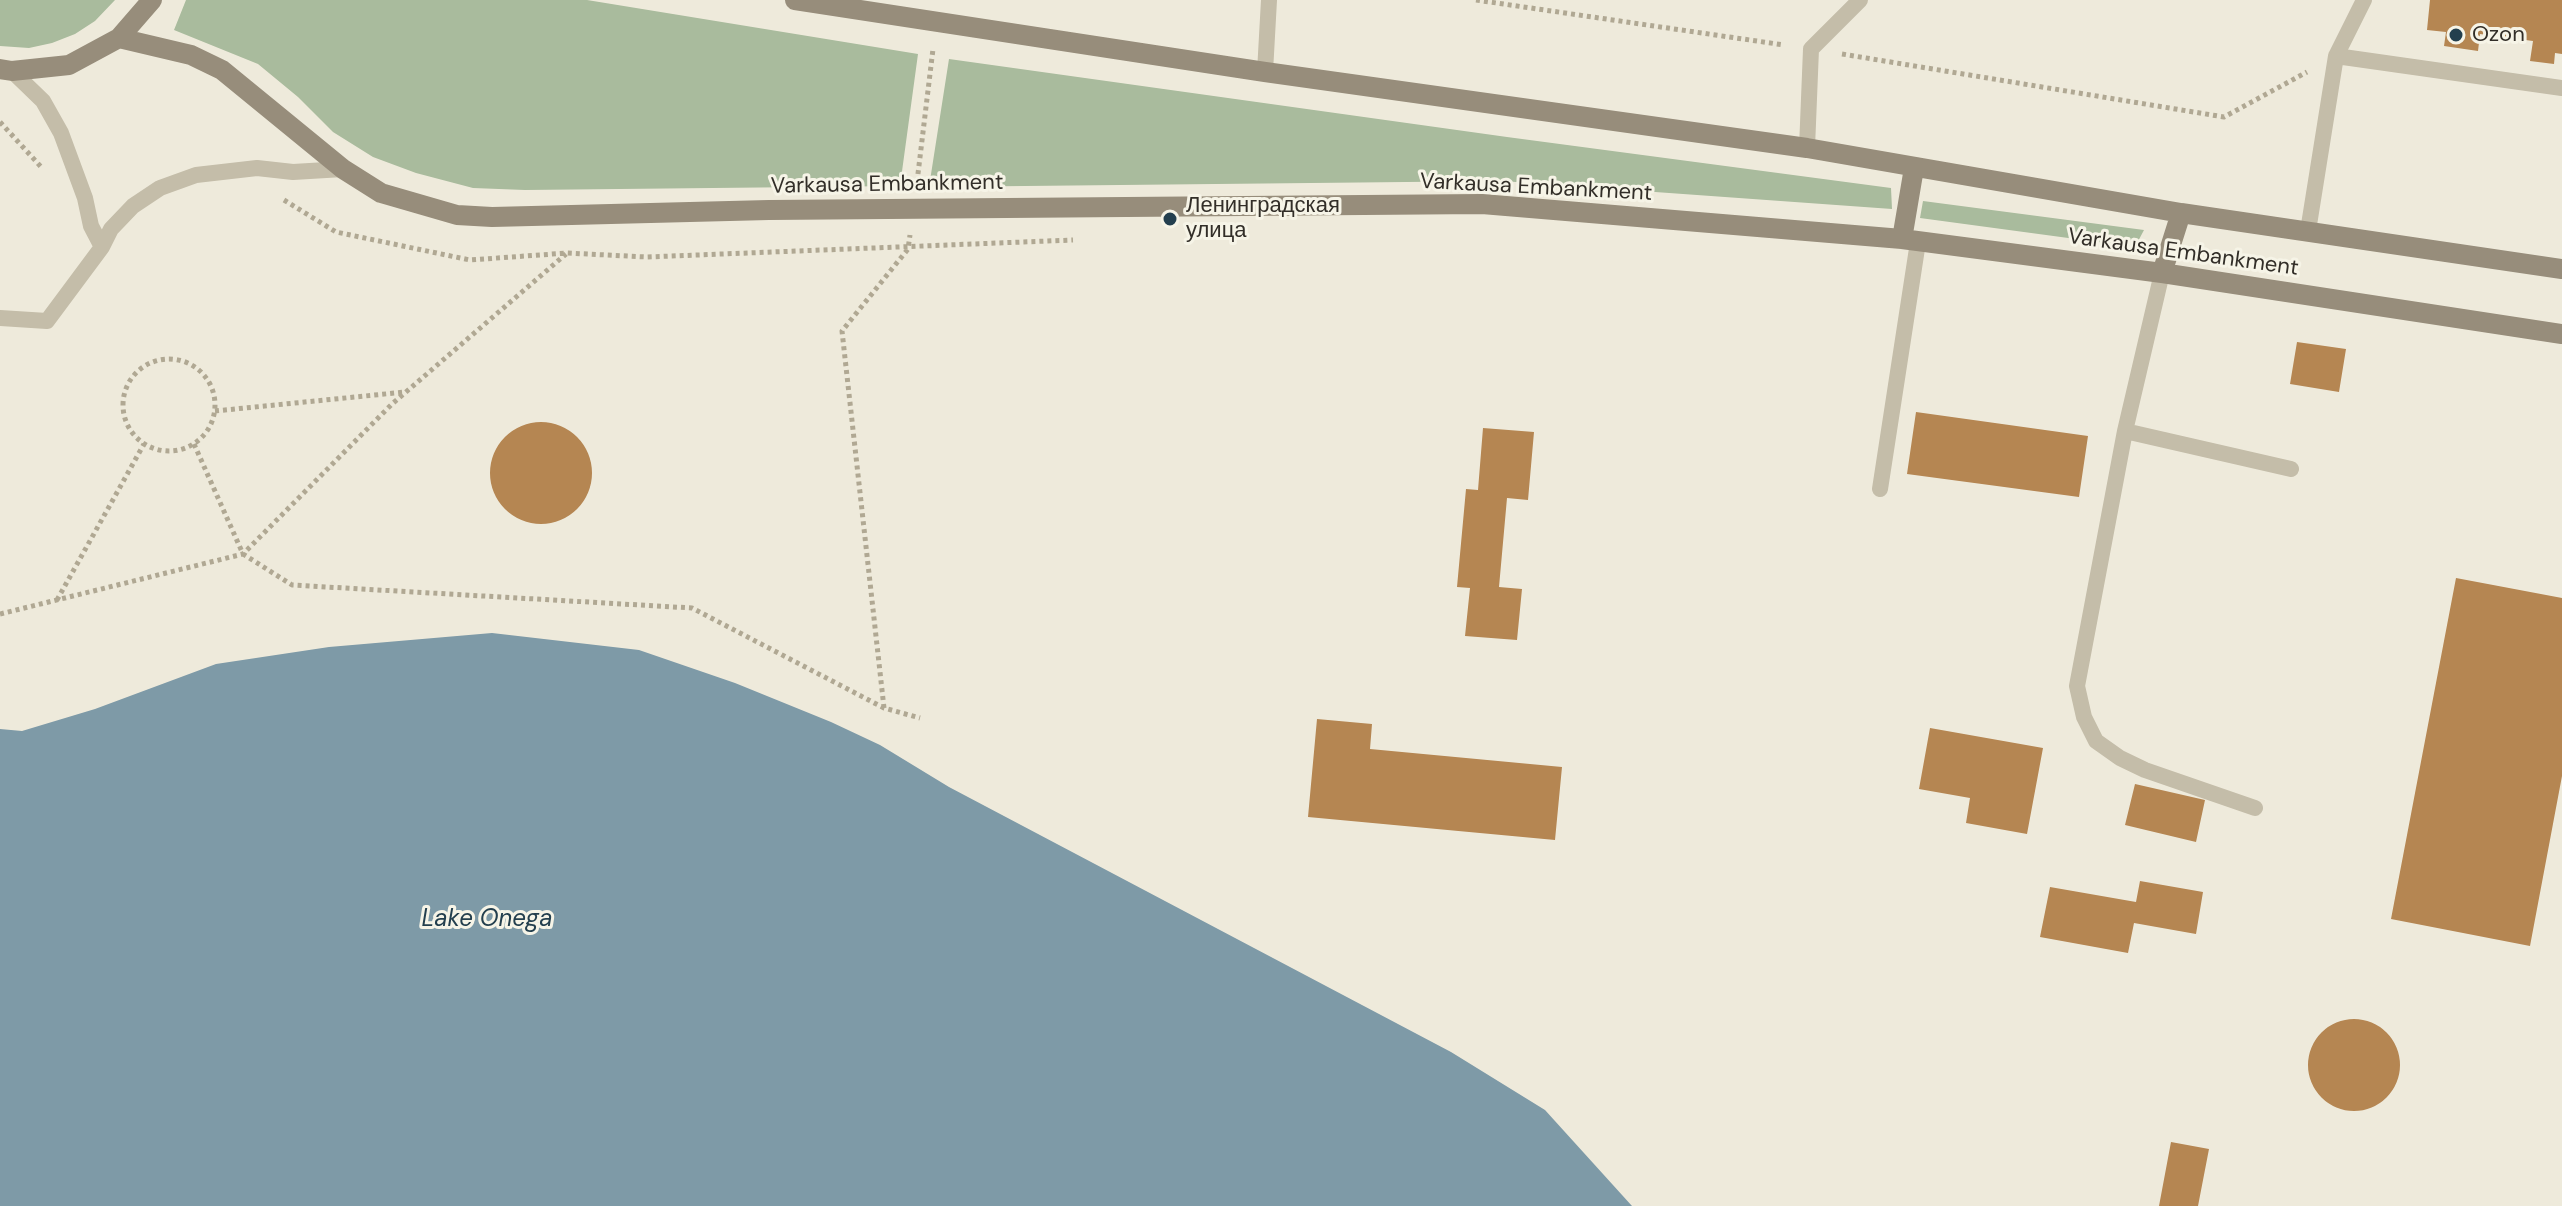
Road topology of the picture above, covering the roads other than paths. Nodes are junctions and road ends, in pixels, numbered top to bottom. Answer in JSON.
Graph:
{"nodes":[{"id":1,"x":152,"y":0,"type":"edge"},
{"id":2,"x":795,"y":0,"type":"edge"},
{"id":3,"x":1269,"y":0,"type":"edge"},
{"id":4,"x":1860,"y":0,"type":"edge"},
{"id":5,"x":2364,"y":0,"type":"edge"},
{"id":6,"x":119,"y":38,"type":"junction"},
{"id":7,"x":2336,"y":56,"type":"junction"},
{"id":8,"x":6,"y":70,"type":"edge"},
{"id":9,"x":1265,"y":72,"type":"junction"},
{"id":10,"x":2562,"y":88,"type":"edge"},
{"id":11,"x":1807,"y":148,"type":"junction"},
{"id":12,"x":1914,"y":168,"type":"junction"},
{"id":13,"x":343,"y":169,"type":"junction"},
{"id":14,"x":2181,"y":213,"type":"junction"},
{"id":15,"x":2308,"y":231,"type":"junction"},
{"id":16,"x":1910,"y":240,"type":"junction"},
{"id":17,"x":102,"y":247,"type":"junction"},
{"id":18,"x":2562,"y":269,"type":"edge"},
{"id":19,"x":2162,"y":273,"type":"junction"},
{"id":20,"x":0,"y":318,"type":"edge"},
{"id":21,"x":2562,"y":334,"type":"edge"},
{"id":22,"x":2125,"y":431,"type":"junction"},
{"id":23,"x":2291,"y":469,"type":"dead end"},
{"id":24,"x":1880,"y":489,"type":"dead end"},
{"id":25,"x":2255,"y":808,"type":"dead end"}],
"edges":[{"from":1,"to":6,"type":"main road"},
{"from":2,"to":9,"type":"main road","name":"Varkausa Embankment"},
{"from":3,"to":9,"type":"lane"},
{"from":4,"to":11,"type":"lane"},
{"from":5,"to":7,"type":"lane"},
{"from":6,"to":8,"type":"main road"},
{"from":6,"to":13,"type":"main road","name":"Varkausa Embankment"},
{"from":7,"to":10,"type":"lane"},
{"from":7,"to":15,"type":"lane"},
{"from":8,"to":17,"type":"lane"},
{"from":9,"to":11,"type":"main road","name":"Varkausa Embankment"},
{"from":11,"to":12,"type":"main road","name":"Varkausa Embankment"},
{"from":12,"to":14,"type":"main road","name":"Varkausa Embankment"},
{"from":12,"to":16,"type":"main road"},
{"from":13,"to":16,"type":"main road","name":"Varkausa Embankment"},
{"from":13,"to":17,"type":"lane"},
{"from":14,"to":15,"type":"main road","name":"Varkausa Embankment"},
{"from":14,"to":19,"type":"main road"},
{"from":15,"to":18,"type":"main road","name":"Varkausa Embankment"},
{"from":16,"to":19,"type":"main road","name":"Varkausa Embankment"},
{"from":16,"to":24,"type":"lane"},
{"from":17,"to":20,"type":"lane"},
{"from":19,"to":21,"type":"main road","name":"Varkausa Embankment"},
{"from":19,"to":22,"type":"lane"},
{"from":22,"to":23,"type":"lane"},
{"from":22,"to":25,"type":"lane"}]}
